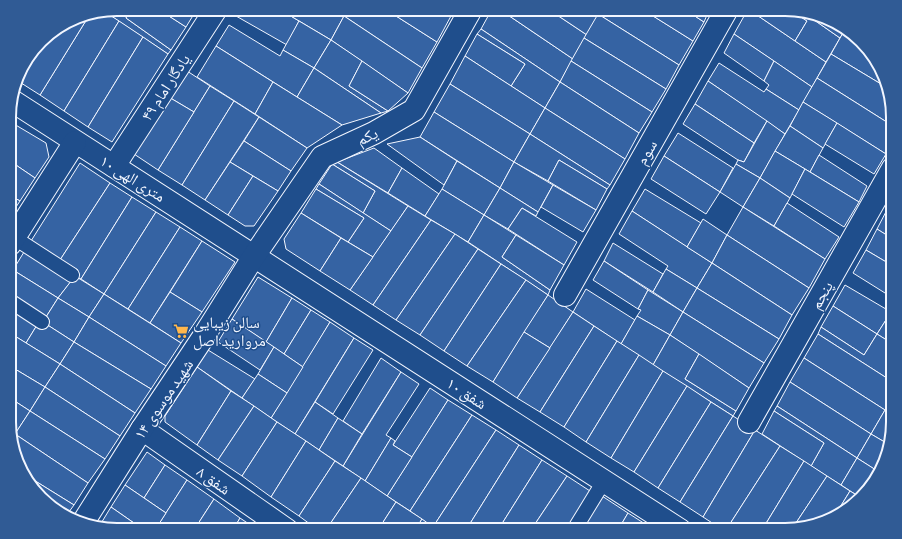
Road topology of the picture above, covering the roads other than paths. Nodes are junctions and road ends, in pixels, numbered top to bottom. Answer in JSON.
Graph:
{"nodes":[{"id":1,"x":211,"y":16,"type":"edge"},
{"id":2,"x":467,"y":16,"type":"edge"},
{"id":3,"x":723,"y":16,"type":"edge"},
{"id":4,"x":17,"y":104,"type":"edge"},
{"id":5,"x":75,"y":142,"type":"junction"},
{"id":6,"x":114,"y":166,"type":"junction"},
{"id":7,"x":886,"y":180,"type":"edge"},
{"id":8,"x":16,"y":231,"type":"edge"},
{"id":9,"x":16,"y":242,"type":"edge"},
{"id":10,"x":254,"y":256,"type":"junction"},
{"id":11,"x":72,"y":274,"type":"dead end"},
{"id":12,"x":565,"y":295,"type":"dead end"},
{"id":13,"x":16,"y":305,"type":"edge"},
{"id":14,"x":42,"y":322,"type":"dead end"},
{"id":15,"x":749,"y":422,"type":"dead end"},
{"id":16,"x":142,"y":429,"type":"junction"},
{"id":17,"x":604,"y":481,"type":"junction"},
{"id":18,"x":86,"y":518,"type":"edge"},
{"id":19,"x":277,"y":523,"type":"edge"},
{"id":20,"x":578,"y":523,"type":"edge"},
{"id":21,"x":664,"y":523,"type":"edge"}],
"edges":[{"from":1,"to":6,"type":"street","name":"یادگار امام ۴۹"},
{"from":2,"to":10,"type":"street","name":"یکم"},
{"from":3,"to":12,"type":"street","name":"سوم"},
{"from":4,"to":5,"type":"street","name":"۱۰ متری الهی"},
{"from":5,"to":6,"type":"street","name":"۱۰ متری الهی"},
{"from":5,"to":8,"type":"street"},
{"from":6,"to":10,"type":"street","name":"۱۰ متری الهی"},
{"from":7,"to":15,"type":"street","name":"پنجم"},
{"from":9,"to":11,"type":"lane"},
{"from":10,"to":16,"type":"street","name":"شهید موسوی ۱۴"},
{"from":10,"to":17,"type":"street","name":"شفق ۱۰"},
{"from":13,"to":14,"type":"lane"},
{"from":16,"to":18,"type":"street","name":"شهید موسوی ۱۴"},
{"from":16,"to":19,"type":"street","name":"شفق ۸"},
{"from":17,"to":20,"type":"lane"},
{"from":17,"to":21,"type":"street","name":"شفق ۱۰"}]}
